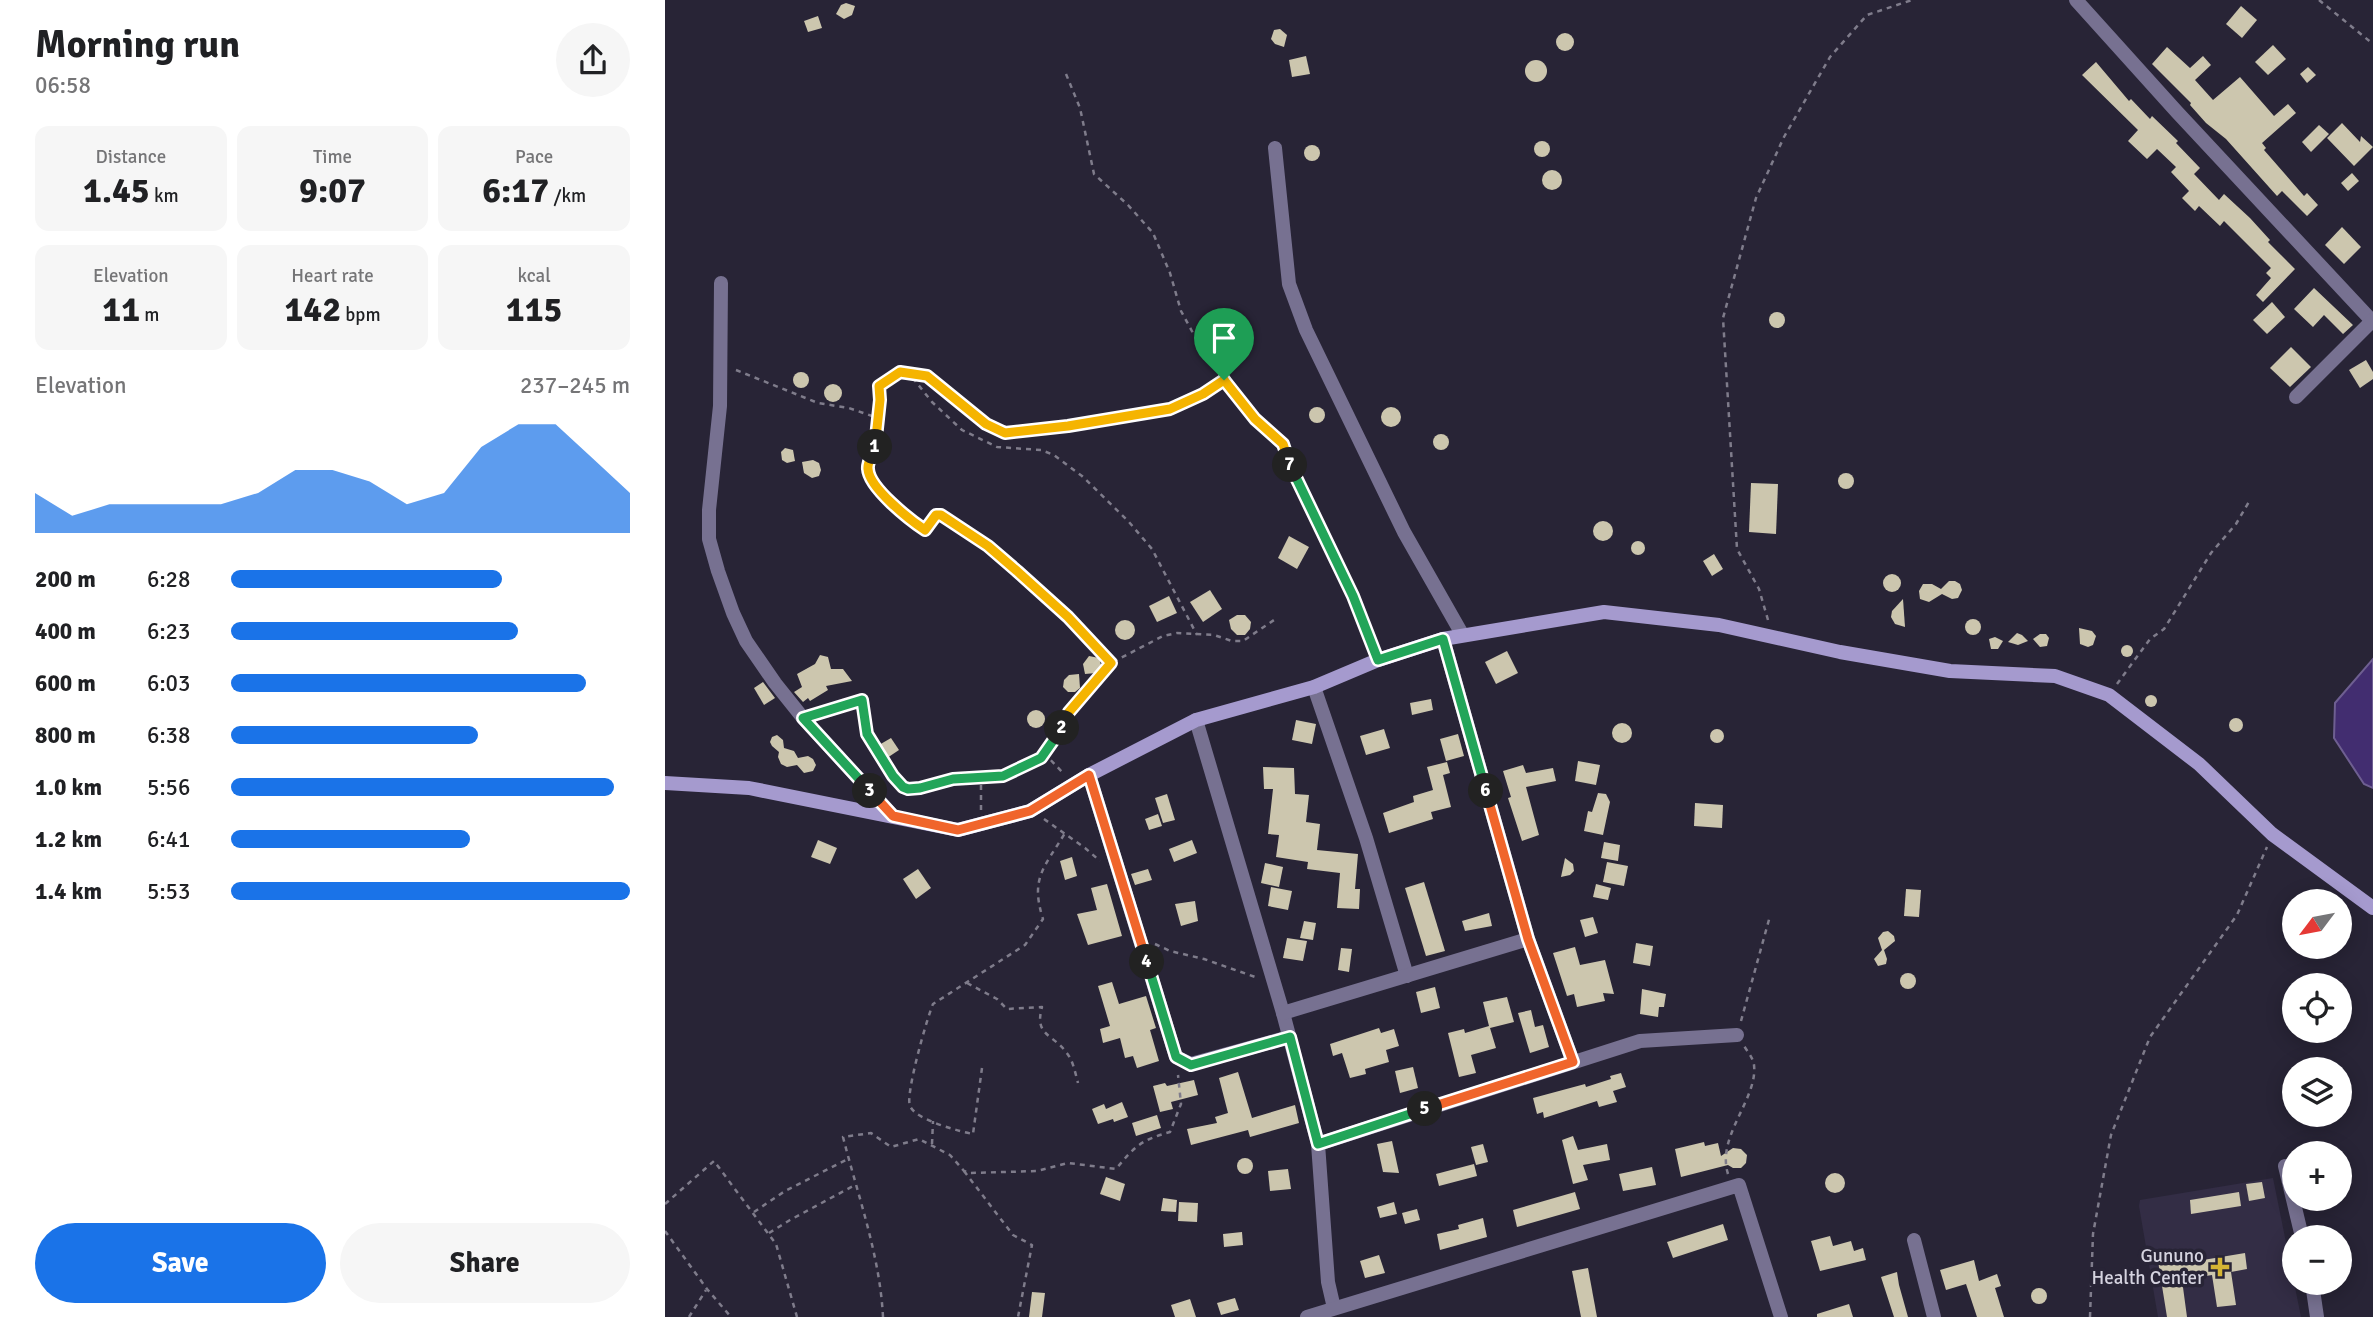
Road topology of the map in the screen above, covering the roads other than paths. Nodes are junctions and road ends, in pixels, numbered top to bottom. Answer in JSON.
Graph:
{"nodes":[{"id":1,"x":2076,"y":0,"type":"edge"},
{"id":2,"x":1275,"y":148,"type":"dead end"},
{"id":3,"x":721,"y":283,"type":"dead end"},
{"id":4,"x":2373,"y":321,"type":"edge"},
{"id":5,"x":2296,"y":397,"type":"dead end"},
{"id":6,"x":1462,"y":634,"type":"junction"},
{"id":7,"x":1443,"y":639,"type":"junction"},
{"id":8,"x":1314,"y":687,"type":"junction"},
{"id":9,"x":1196,"y":720,"type":"junction"},
{"id":10,"x":1089,"y":775,"type":"junction"},
{"id":11,"x":665,"y":783,"type":"edge"},
{"id":12,"x":893,"y":816,"type":"junction"},
{"id":13,"x":2373,"y":908,"type":"edge"},
{"id":14,"x":1528,"y":939,"type":"junction"},
{"id":15,"x":1407,"y":976,"type":"junction"},
{"id":16,"x":1283,"y":1013,"type":"junction"},
{"id":17,"x":1737,"y":1035,"type":"road end"},
{"id":18,"x":1290,"y":1037,"type":"junction"},
{"id":19,"x":1573,"y":1062,"type":"junction"},
{"id":20,"x":1318,"y":1144,"type":"junction"},
{"id":21,"x":1914,"y":1240,"type":"dead end"},
{"id":22,"x":2314,"y":1295,"type":"edge"},
{"id":23,"x":1334,"y":1308,"type":"junction"},
{"id":24,"x":1307,"y":1317,"type":"edge"},
{"id":25,"x":1781,"y":1317,"type":"edge"},
{"id":26,"x":1934,"y":1317,"type":"edge"},
{"id":27,"x":2317,"y":1317,"type":"edge"}],
"edges":[{"from":1,"to":4,"type":"street"},
{"from":2,"to":6,"type":"street"},
{"from":3,"to":12,"type":"street"},
{"from":4,"to":5,"type":"street"},
{"from":6,"to":7,"type":"main road"},
{"from":6,"to":13,"type":"main road"},
{"from":7,"to":8,"type":"main road"},
{"from":7,"to":14,"type":"street"},
{"from":8,"to":9,"type":"main road"},
{"from":8,"to":15,"type":"street"},
{"from":9,"to":10,"type":"main road"},
{"from":9,"to":16,"type":"street"},
{"from":10,"to":12,"type":"main road"},
{"from":10,"to":18,"type":"street"},
{"from":11,"to":12,"type":"main road"},
{"from":14,"to":15,"type":"street"},
{"from":14,"to":19,"type":"street"},
{"from":15,"to":16,"type":"street"},
{"from":16,"to":18,"type":"street"},
{"from":17,"to":19,"type":"street"},
{"from":18,"to":20,"type":"street"},
{"from":19,"to":20,"type":"street"},
{"from":20,"to":23,"type":"street"},
{"from":21,"to":26,"type":"street"},
{"from":22,"to":27,"type":"street"},
{"from":23,"to":24,"type":"street"},
{"from":23,"to":25,"type":"street"}]}
